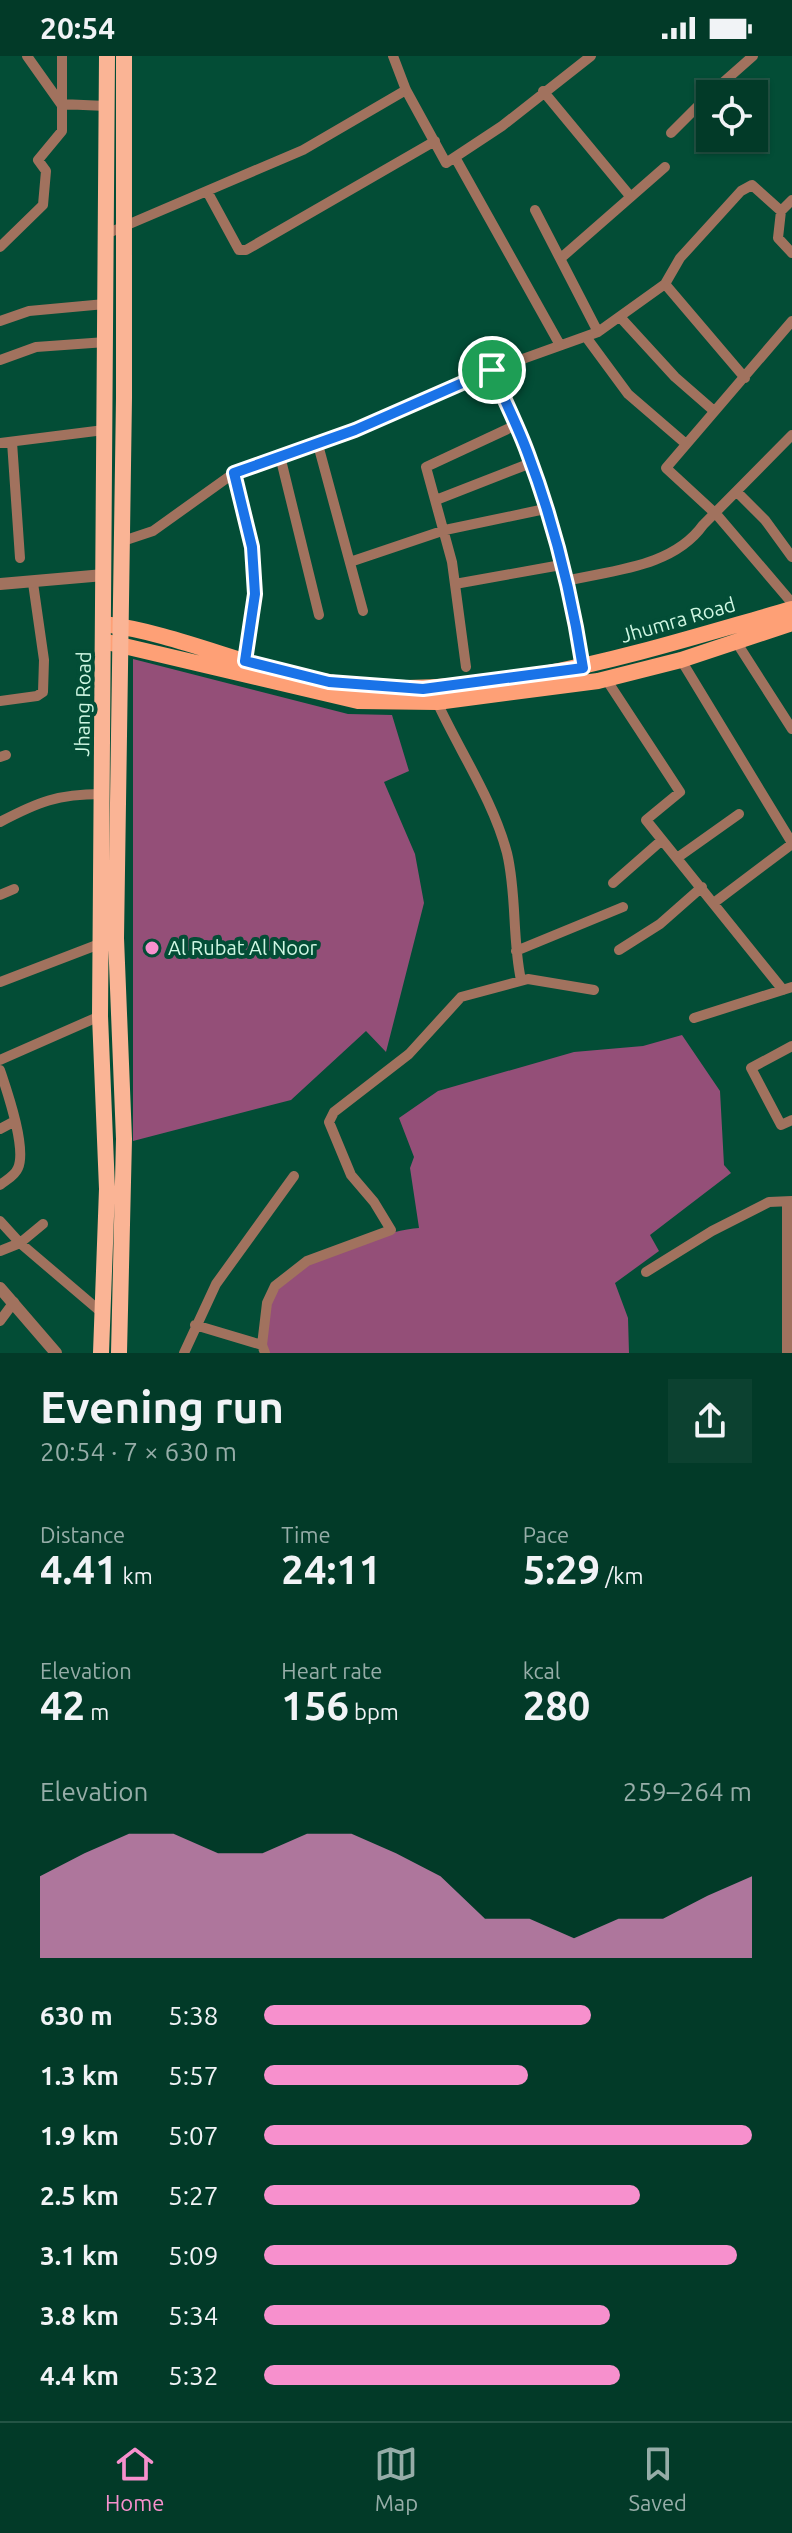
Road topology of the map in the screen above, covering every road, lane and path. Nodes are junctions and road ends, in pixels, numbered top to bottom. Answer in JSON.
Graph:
{"nodes":[{"id":1,"x":27,"y":56,"type":"edge"},
{"id":2,"x":62,"y":56,"type":"edge"},
{"id":3,"x":393,"y":56,"type":"edge"},
{"id":4,"x":591,"y":56,"type":"edge"},
{"id":5,"x":753,"y":56,"type":"edge"},
{"id":6,"x":115,"y":64,"type":"edge"},
{"id":7,"x":726,"y":80,"type":"edge"},
{"id":8,"x":406,"y":90,"type":"junction"},
{"id":9,"x":543,"y":91,"type":"junction"},
{"id":10,"x":61,"y":104,"type":"junction"},
{"id":11,"x":696,"y":108,"type":"edge"},
{"id":12,"x":106,"y":114,"type":"junction"},
{"id":13,"x":125,"y":122,"type":"junction"},
{"id":14,"x":671,"y":133,"type":"dead end"},
{"id":15,"x":435,"y":141,"type":"junction"},
{"id":16,"x":456,"y":159,"type":"junction"},
{"id":17,"x":665,"y":167,"type":"dead end"},
{"id":18,"x":208,"y":193,"type":"junction"},
{"id":19,"x":630,"y":196,"type":"junction"},
{"id":20,"x":792,"y":200,"type":"edge"},
{"id":21,"x":535,"y":210,"type":"dead end"},
{"id":22,"x":781,"y":211,"type":"junction"},
{"id":23,"x":123,"y":226,"type":"junction"},
{"id":24,"x":106,"y":234,"type":"junction"},
{"id":25,"x":0,"y":247,"type":"edge"},
{"id":26,"x":792,"y":253,"type":"edge"},
{"id":27,"x":561,"y":258,"type":"junction"},
{"id":28,"x":665,"y":284,"type":"junction"},
{"id":29,"x":105,"y":304,"type":"junction"},
{"id":30,"x":620,"y":317,"type":"junction"},
{"id":31,"x":0,"y":321,"type":"edge"},
{"id":32,"x":792,"y":321,"type":"edge"},
{"id":33,"x":598,"y":332,"type":"junction"},
{"id":34,"x":586,"y":337,"type":"junction"},
{"id":35,"x":106,"y":342,"type":"junction"},
{"id":36,"x":560,"y":345,"type":"junction"},
{"id":37,"x":0,"y":360,"type":"edge"},
{"id":38,"x":492,"y":370,"type":"junction"},
{"id":39,"x":745,"y":378,"type":"junction"},
{"id":40,"x":714,"y":411,"type":"junction"},
{"id":41,"x":514,"y":426,"type":"junction"},
{"id":42,"x":104,"y":430,"type":"junction"},
{"id":43,"x":792,"y":435,"type":"edge"},
{"id":44,"x":317,"y":441,"type":"junction"},
{"id":45,"x":6,"y":443,"type":"edge"},
{"id":46,"x":686,"y":444,"type":"junction"},
{"id":47,"x":280,"y":456,"type":"junction"},
{"id":48,"x":531,"y":463,"type":"junction"},
{"id":49,"x":234,"y":473,"type":"junction"},
{"id":50,"x":737,"y":492,"type":"junction"},
{"id":51,"x":436,"y":500,"type":"junction"},
{"id":52,"x":545,"y":509,"type":"junction"},
{"id":53,"x":717,"y":515,"type":"junction"},
{"id":54,"x":445,"y":530,"type":"junction"},
{"id":55,"x":120,"y":542,"type":"junction"},
{"id":56,"x":792,"y":557,"type":"edge"},
{"id":57,"x":20,"y":558,"type":"dead end"},
{"id":58,"x":350,"y":562,"type":"junction"},
{"id":59,"x":561,"y":565,"type":"junction"},
{"id":60,"x":104,"y":575,"type":"junction"},
{"id":61,"x":566,"y":581,"type":"junction"},
{"id":62,"x":33,"y":583,"type":"junction"},
{"id":63,"x":0,"y":584,"type":"edge"},
{"id":64,"x":455,"y":584,"type":"junction"},
{"id":65,"x":792,"y":606,"type":"edge"},
{"id":66,"x":363,"y":611,"type":"dead end"},
{"id":67,"x":319,"y":615,"type":"dead end"},
{"id":68,"x":792,"y":623,"type":"edge"},
{"id":69,"x":112,"y":634,"type":"junction"},
{"id":70,"x":735,"y":640,"type":"junction"},
{"id":71,"x":681,"y":660,"type":"junction"},
{"id":72,"x":245,"y":661,"type":"junction"},
{"id":73,"x":466,"y":667,"type":"dead end"},
{"id":74,"x":583,"y":668,"type":"junction"},
{"id":75,"x":606,"y":679,"type":"junction"},
{"id":76,"x":0,"y":701,"type":"edge"},
{"id":77,"x":437,"y":702,"type":"junction"},
{"id":78,"x":792,"y":729,"type":"edge"},
{"id":79,"x":101,"y":794,"type":"junction"},
{"id":80,"x":739,"y":814,"type":"dead end"},
{"id":81,"x":0,"y":822,"type":"edge"},
{"id":82,"x":662,"y":840,"type":"junction"},
{"id":83,"x":792,"y":844,"type":"edge"},
{"id":84,"x":677,"y":858,"type":"junction"},
{"id":85,"x":613,"y":883,"type":"dead end"},
{"id":86,"x":702,"y":887,"type":"junction"},
{"id":87,"x":14,"y":889,"type":"dead end"},
{"id":88,"x":0,"y":895,"type":"edge"},
{"id":89,"x":715,"y":902,"type":"junction"},
{"id":90,"x":623,"y":907,"type":"dead end"},
{"id":91,"x":102,"y":943,"type":"junction"},
{"id":92,"x":619,"y":950,"type":"dead end"},
{"id":93,"x":516,"y":951,"type":"junction"},
{"id":94,"x":521,"y":980,"type":"junction"},
{"id":95,"x":0,"y":982,"type":"edge"},
{"id":96,"x":788,"y":988,"type":"edge"},
{"id":97,"x":594,"y":990,"type":"dead end"},
{"id":98,"x":100,"y":1016,"type":"junction"},
{"id":99,"x":694,"y":1018,"type":"dead end"},
{"id":100,"x":792,"y":1046,"type":"edge"},
{"id":101,"x":0,"y":1060,"type":"edge"},
{"id":102,"x":111,"y":1064,"type":"junction"},
{"id":103,"x":0,"y":1070,"type":"edge"},
{"id":104,"x":792,"y":1120,"type":"edge"},
{"id":105,"x":15,"y":1121,"type":"junction"},
{"id":106,"x":0,"y":1129,"type":"edge"},
{"id":107,"x":294,"y":1176,"type":"dead end"},
{"id":108,"x":0,"y":1185,"type":"edge"},
{"id":109,"x":790,"y":1202,"type":"edge"},
{"id":110,"x":0,"y":1221,"type":"edge"},
{"id":111,"x":43,"y":1224,"type":"dead end"},
{"id":112,"x":20,"y":1243,"type":"junction"},
{"id":113,"x":0,"y":1251,"type":"edge"},
{"id":114,"x":646,"y":1272,"type":"dead end"},
{"id":115,"x":0,"y":1288,"type":"edge"},
{"id":116,"x":14,"y":1302,"type":"junction"},
{"id":117,"x":101,"y":1312,"type":"junction"},
{"id":118,"x":0,"y":1321,"type":"edge"},
{"id":119,"x":195,"y":1325,"type":"junction"},
{"id":120,"x":263,"y":1349,"type":"edge"},
{"id":121,"x":56,"y":1353,"type":"edge"},
{"id":122,"x":101,"y":1353,"type":"edge"},
{"id":123,"x":119,"y":1353,"type":"edge"},
{"id":124,"x":184,"y":1353,"type":"edge"},
{"id":125,"x":787,"y":1353,"type":"edge"}],
"edges":[{"from":1,"to":10,"type":"street"},
{"from":2,"to":10,"type":"street"},
{"from":3,"to":8,"type":"street"},
{"from":4,"to":9,"type":"street"},
{"from":5,"to":7,"type":"street"},
{"from":6,"to":12,"type":"highway","name":"Jhang Road"},
{"from":6,"to":13,"type":"highway","name":"Jhang Road"},
{"from":8,"to":15,"type":"street"},
{"from":8,"to":18,"type":"street"},
{"from":9,"to":16,"type":"street"},
{"from":9,"to":19,"type":"street"},
{"from":10,"to":12,"type":"street"},
{"from":10,"to":25,"type":"street"},
{"from":11,"to":14,"type":"street"},
{"from":12,"to":13,"type":"highway"},
{"from":12,"to":24,"type":"highway","name":"Jhang Road"},
{"from":13,"to":23,"type":"highway","name":"Jhang Road"},
{"from":15,"to":16,"type":"street"},
{"from":15,"to":18,"type":"street"},
{"from":16,"to":36,"type":"street"},
{"from":17,"to":19,"type":"street"},
{"from":18,"to":23,"type":"street"},
{"from":19,"to":27,"type":"street"},
{"from":20,"to":22,"type":"street"},
{"from":21,"to":27,"type":"street"},
{"from":22,"to":26,"type":"street"},
{"from":22,"to":28,"type":"street"},
{"from":23,"to":24,"type":"street"},
{"from":23,"to":55,"type":"highway","name":"Jhang Road"},
{"from":24,"to":29,"type":"highway","name":"Jhang Road"},
{"from":27,"to":33,"type":"street"},
{"from":28,"to":30,"type":"street"},
{"from":28,"to":39,"type":"street"},
{"from":29,"to":31,"type":"street"},
{"from":29,"to":35,"type":"highway","name":"Jhang Road"},
{"from":30,"to":33,"type":"street"},
{"from":30,"to":40,"type":"street"},
{"from":32,"to":39,"type":"street"},
{"from":33,"to":34,"type":"street"},
{"from":34,"to":36,"type":"street"},
{"from":34,"to":46,"type":"street"},
{"from":35,"to":37,"type":"street"},
{"from":35,"to":42,"type":"highway","name":"Jhang Road"},
{"from":36,"to":38,"type":"street"},
{"from":38,"to":41,"type":"street"},
{"from":38,"to":44,"type":"street"},
{"from":39,"to":40,"type":"street"},
{"from":40,"to":46,"type":"street"},
{"from":41,"to":48,"type":"street"},
{"from":41,"to":51,"type":"street"},
{"from":42,"to":45,"type":"street"},
{"from":42,"to":60,"type":"highway","name":"Jhang Road"},
{"from":43,"to":50,"type":"street"},
{"from":44,"to":47,"type":"street"},
{"from":44,"to":58,"type":"street"},
{"from":45,"to":57,"type":"street"},
{"from":46,"to":53,"type":"street"},
{"from":47,"to":49,"type":"street"},
{"from":47,"to":67,"type":"street"},
{"from":48,"to":51,"type":"street"},
{"from":48,"to":52,"type":"street"},
{"from":49,"to":55,"type":"street"},
{"from":49,"to":72,"type":"street"},
{"from":50,"to":53,"type":"street"},
{"from":50,"to":56,"type":"street"},
{"from":51,"to":54,"type":"street"},
{"from":52,"to":54,"type":"street"},
{"from":52,"to":59,"type":"street"},
{"from":53,"to":61,"type":"street"},
{"from":53,"to":65,"type":"street"},
{"from":54,"to":58,"type":"street"},
{"from":54,"to":64,"type":"street"},
{"from":55,"to":69,"type":"highway","name":"Jhang Road"},
{"from":58,"to":66,"type":"street"},
{"from":59,"to":61,"type":"street"},
{"from":59,"to":64,"type":"street"},
{"from":60,"to":62,"type":"street"},
{"from":60,"to":69,"type":"highway","name":"Jhang Road"},
{"from":61,"to":74,"type":"street"},
{"from":62,"to":63,"type":"street"},
{"from":62,"to":76,"type":"street"},
{"from":64,"to":73,"type":"street"},
{"from":65,"to":74,"type":"main road","name":"Jhumra Road"},
{"from":68,"to":70,"type":"main road","name":"Jhumra Road"},
{"from":69,"to":72,"type":"main road","name":"Jhumra Road"},
{"from":69,"to":77,"type":"main road","name":"Jhumra Road"},
{"from":69,"to":79,"type":"highway","name":"Jhang Road"},
{"from":69,"to":102,"type":"highway","name":"Jhang Road"},
{"from":70,"to":71,"type":"main road","name":"Jhumra Road"},
{"from":70,"to":78,"type":"street"},
{"from":71,"to":75,"type":"main road","name":"Jhumra Road"},
{"from":71,"to":83,"type":"street"},
{"from":72,"to":74,"type":"main road","name":"Jhumra Road"},
{"from":75,"to":77,"type":"main road","name":"Jhumra Road"},
{"from":75,"to":82,"type":"street"},
{"from":77,"to":93,"type":"street"},
{"from":79,"to":81,"type":"street"},
{"from":79,"to":91,"type":"highway","name":"Jhang Road"},
{"from":80,"to":84,"type":"street"},
{"from":82,"to":84,"type":"street"},
{"from":82,"to":85,"type":"street"},
{"from":83,"to":89,"type":"street"},
{"from":84,"to":86,"type":"street"},
{"from":86,"to":89,"type":"street"},
{"from":86,"to":92,"type":"street"},
{"from":87,"to":88,"type":"street"},
{"from":89,"to":96,"type":"street"},
{"from":90,"to":93,"type":"street"},
{"from":91,"to":95,"type":"street"},
{"from":91,"to":98,"type":"highway","name":"Jhang Road"},
{"from":93,"to":94,"type":"street"},
{"from":94,"to":97,"type":"street"},
{"from":94,"to":120,"type":"street"},
{"from":96,"to":99,"type":"street"},
{"from":98,"to":101,"type":"street"},
{"from":98,"to":102,"type":"highway","name":"Jhang Road"},
{"from":100,"to":104,"type":"street"},
{"from":102,"to":117,"type":"highway","name":"Jhang Road"},
{"from":102,"to":123,"type":"highway","name":"Jhang Road"},
{"from":103,"to":105,"type":"street"},
{"from":105,"to":106,"type":"street"},
{"from":105,"to":108,"type":"street"},
{"from":107,"to":119,"type":"street"},
{"from":109,"to":114,"type":"street"},
{"from":109,"to":125,"type":"street"},
{"from":110,"to":112,"type":"street"},
{"from":111,"to":112,"type":"street"},
{"from":112,"to":113,"type":"street"},
{"from":112,"to":117,"type":"street"},
{"from":115,"to":116,"type":"street"},
{"from":116,"to":118,"type":"street"},
{"from":116,"to":121,"type":"street"},
{"from":117,"to":122,"type":"highway","name":"Jhang Road"},
{"from":119,"to":120,"type":"street"},
{"from":119,"to":124,"type":"street"}]}
